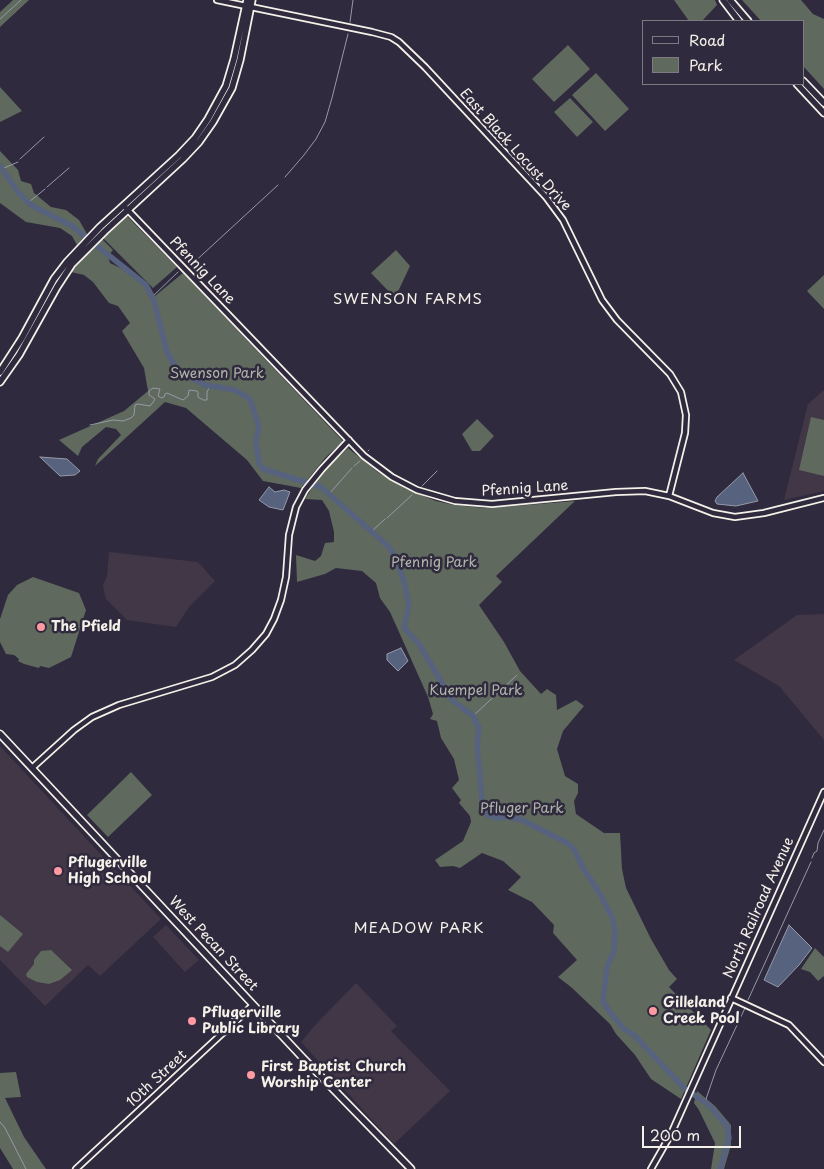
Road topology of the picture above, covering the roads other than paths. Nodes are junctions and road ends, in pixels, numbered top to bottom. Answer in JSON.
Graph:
{"nodes":[{"id":1,"x":217,"y":0,"type":"edge"},
{"id":2,"x":252,"y":0,"type":"edge"},
{"id":3,"x":723,"y":0,"type":"edge"},
{"id":4,"x":730,"y":0,"type":"edge"},
{"id":5,"x":248,"y":4,"type":"edge"},
{"id":6,"x":738,"y":20,"type":"edge"},
{"id":7,"x":747,"y":20,"type":"edge"},
{"id":8,"x":804,"y":81,"type":"edge"},
{"id":9,"x":798,"y":85,"type":"edge"},
{"id":10,"x":824,"y":103,"type":"edge"},
{"id":11,"x":824,"y":113,"type":"edge"},
{"id":12,"x":126,"y":208,"type":"junction"},
{"id":13,"x":81,"y":250,"type":"junction"},
{"id":14,"x":54,"y":280,"type":"junction"},
{"id":15,"x":57,"y":287,"type":"junction"},
{"id":16,"x":0,"y":372,"type":"edge"},
{"id":17,"x":0,"y":382,"type":"edge"},
{"id":18,"x":349,"y":440,"type":"junction"},
{"id":19,"x":668,"y":496,"type":"junction"},
{"id":20,"x":824,"y":498,"type":"edge"},
{"id":21,"x":0,"y":734,"type":"edge"},
{"id":22,"x":32,"y":768,"type":"junction"},
{"id":23,"x":824,"y":792,"type":"edge"},
{"id":24,"x":731,"y":998,"type":"junction"},
{"id":25,"x":253,"y":1005,"type":"junction"},
{"id":26,"x":824,"y":1062,"type":"edge"},
{"id":27,"x":76,"y":1169,"type":"edge"},
{"id":28,"x":411,"y":1169,"type":"edge"},
{"id":29,"x":651,"y":1169,"type":"edge"}],
"edges":[{"from":1,"to":5,"type":"street","name":"East Black Locust Drive"},
{"from":2,"to":5,"type":"main road"},
{"from":3,"to":6,"type":"main road"},
{"from":4,"to":7,"type":"main road"},
{"from":5,"to":12,"type":"main road"},
{"from":5,"to":19,"type":"street","name":"East Black Locust Drive"},
{"from":8,"to":10,"type":"main road"},
{"from":9,"to":11,"type":"main road"},
{"from":12,"to":13,"type":"main road"},
{"from":12,"to":18,"type":"street","name":"Pfennig Lane"},
{"from":13,"to":14,"type":"main road"},
{"from":13,"to":15,"type":"main road"},
{"from":14,"to":15,"type":"main road"},
{"from":14,"to":16,"type":"main road"},
{"from":15,"to":17,"type":"main road"},
{"from":18,"to":19,"type":"street","name":"Pfennig Lane"},
{"from":18,"to":22,"type":"street"},
{"from":19,"to":20,"type":"street","name":"Pfennig Lane"},
{"from":21,"to":22,"type":"main road","name":"West Pecan Street"},
{"from":22,"to":25,"type":"main road","name":"West Pecan Street"},
{"from":23,"to":24,"type":"street","name":"North Railroad Avenue"},
{"from":24,"to":26,"type":"street"},
{"from":24,"to":29,"type":"street","name":"North Railroad Avenue"},
{"from":25,"to":27,"type":"street","name":"10th Street"},
{"from":25,"to":28,"type":"main road","name":"West Pecan Street"}]}
